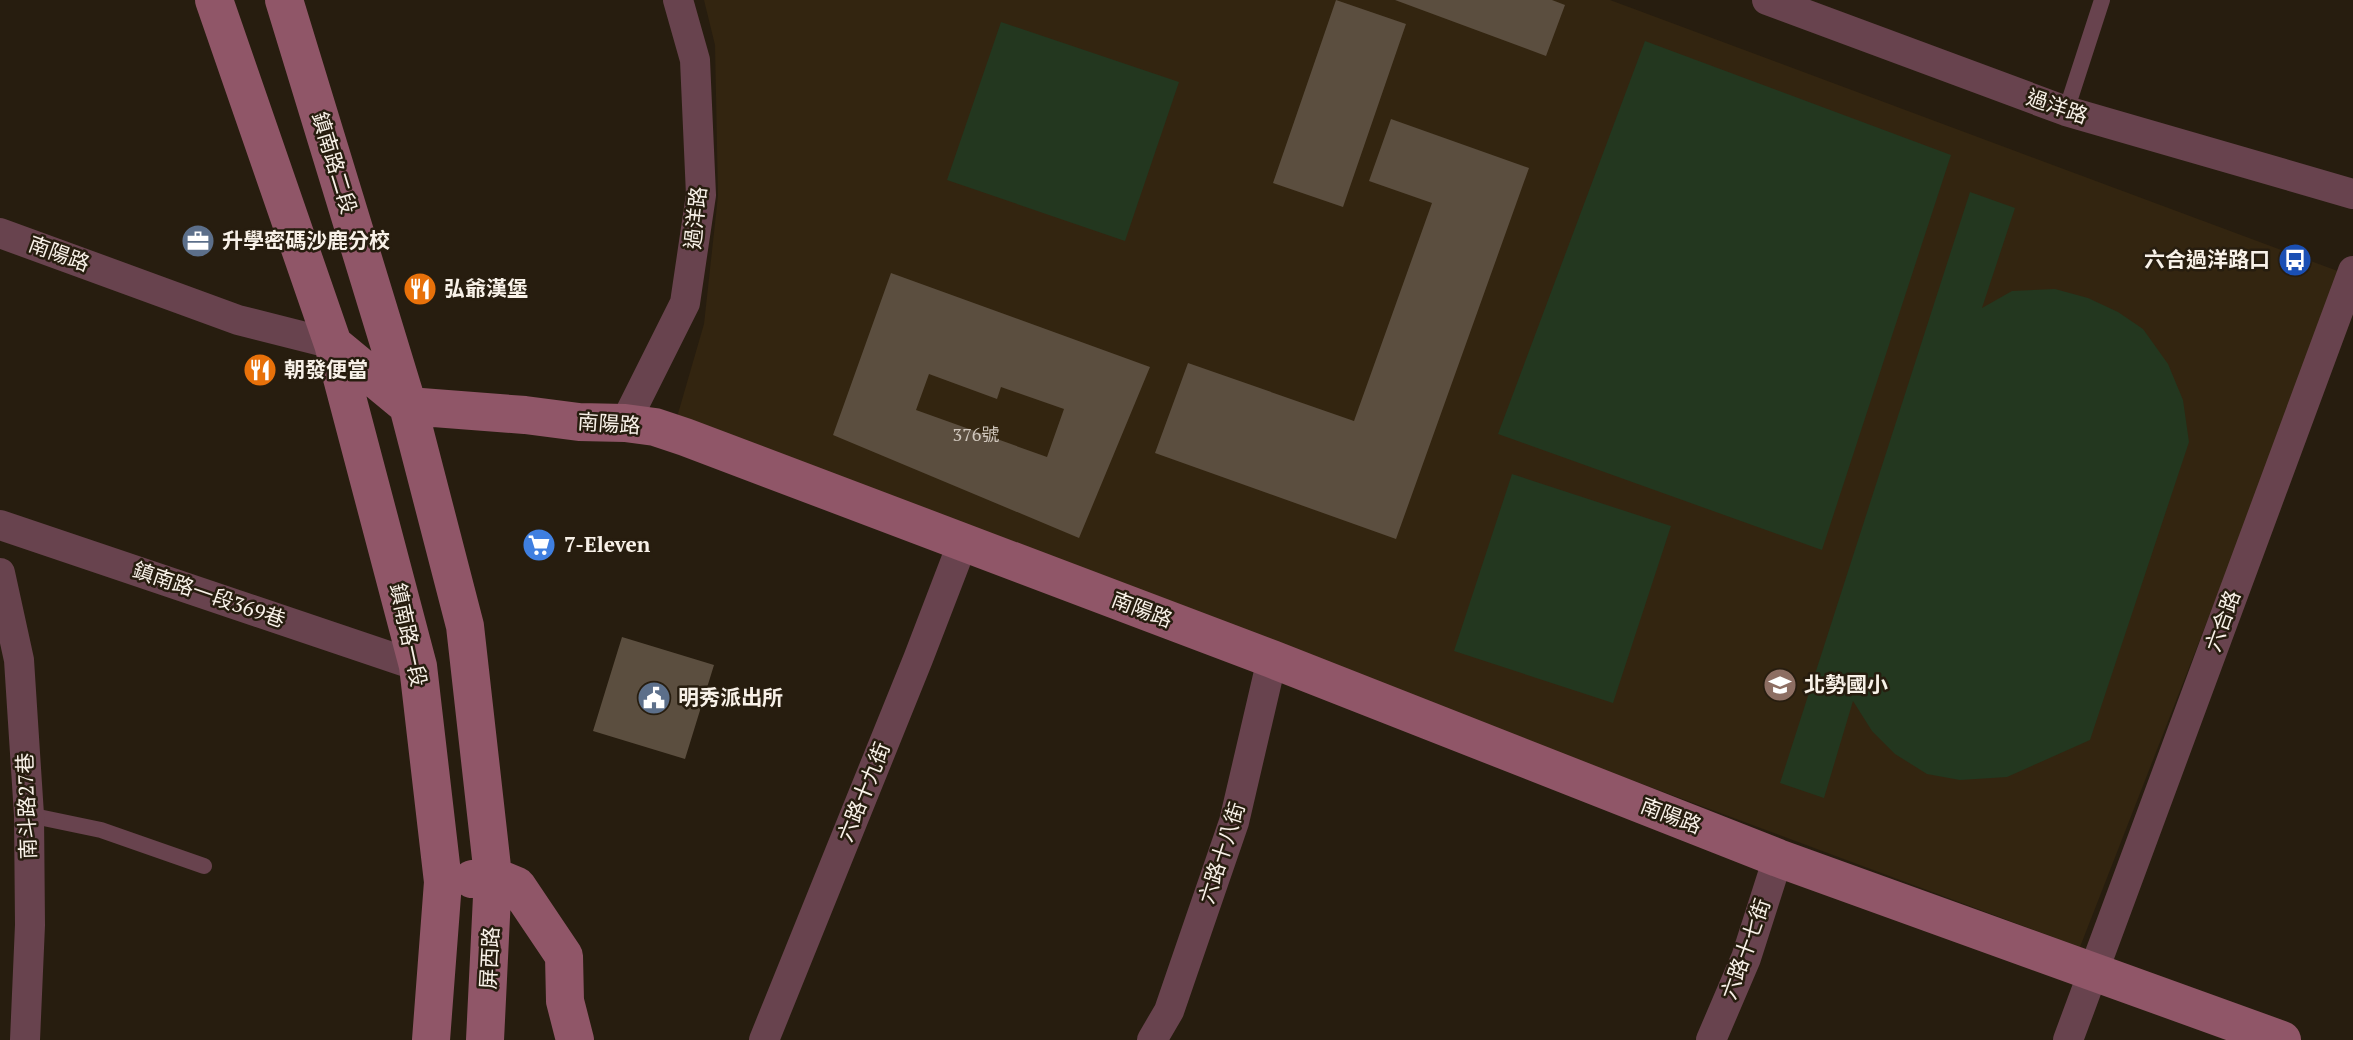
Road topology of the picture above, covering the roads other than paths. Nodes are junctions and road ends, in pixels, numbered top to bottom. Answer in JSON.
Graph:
{"nodes":[{"id":1,"x":214,"y":0,"type":"edge"},
{"id":2,"x":284,"y":0,"type":"edge"},
{"id":3,"x":678,"y":0,"type":"edge"},
{"id":4,"x":1767,"y":0,"type":"edge"},
{"id":5,"x":2102,"y":0,"type":"edge"},
{"id":6,"x":2067,"y":111,"type":"junction"},
{"id":7,"x":2353,"y":194,"type":"edge"},
{"id":8,"x":0,"y":233,"type":"edge"},
{"id":9,"x":2353,"y":271,"type":"edge"},
{"id":10,"x":333,"y":344,"type":"junction"},
{"id":11,"x":408,"y":406,"type":"junction"},
{"id":12,"x":625,"y":423,"type":"junction"},
{"id":13,"x":0,"y":525,"type":"edge"},
{"id":14,"x":962,"y":542,"type":"junction"},
{"id":15,"x":0,"y":573,"type":"edge"},
{"id":16,"x":1272,"y":659,"type":"junction"},
{"id":17,"x":418,"y":666,"type":"junction"},
{"id":18,"x":29,"y":815,"type":"junction"},
{"id":19,"x":1778,"y":858,"type":"junction"},
{"id":20,"x":204,"y":866,"type":"dead end"},
{"id":21,"x":493,"y":876,"type":"junction"},
{"id":22,"x":443,"y":882,"type":"junction"},
{"id":23,"x":2094,"y":970,"type":"junction"},
{"id":24,"x":25,"y":1040,"type":"edge"},
{"id":25,"x":431,"y":1040,"type":"edge"},
{"id":26,"x":485,"y":1040,"type":"edge"},
{"id":27,"x":575,"y":1040,"type":"edge"},
{"id":28,"x":764,"y":1040,"type":"edge"},
{"id":29,"x":1152,"y":1040,"type":"edge"},
{"id":30,"x":1712,"y":1040,"type":"edge"},
{"id":31,"x":2068,"y":1040,"type":"edge"},
{"id":32,"x":2282,"y":1040,"type":"edge"}],
"edges":[{"from":1,"to":10,"type":"street"},
{"from":2,"to":11,"type":"street","name":"鎮南路二段"},
{"from":3,"to":12,"type":"street","name":"過洋路"},
{"from":4,"to":6,"type":"street","name":"過洋路"},
{"from":5,"to":6,"type":"lane"},
{"from":6,"to":7,"type":"street","name":"過洋路"},
{"from":8,"to":10,"type":"street","name":"南陽路"},
{"from":9,"to":23,"type":"street","name":"六合路"},
{"from":10,"to":11,"type":"street","name":"南陽路"},
{"from":10,"to":17,"type":"street","name":"鎮南路一段"},
{"from":11,"to":12,"type":"street","name":"南陽路"},
{"from":11,"to":21,"type":"street"},
{"from":12,"to":14,"type":"street","name":"南陽路"},
{"from":13,"to":17,"type":"street","name":"鎮南路一段369巷"},
{"from":14,"to":16,"type":"street","name":"南陽路"},
{"from":14,"to":28,"type":"street","name":"六路十九街"},
{"from":15,"to":18,"type":"street","name":"南斗路27巷"},
{"from":16,"to":19,"type":"street","name":"南陽路"},
{"from":16,"to":29,"type":"street","name":"六路十八街"},
{"from":17,"to":22,"type":"street","name":"鎮南路一段"},
{"from":18,"to":20,"type":"lane"},
{"from":18,"to":24,"type":"street","name":"南斗路27巷"},
{"from":19,"to":23,"type":"street","name":"南陽路"},
{"from":19,"to":30,"type":"street","name":"六路十七街"},
{"from":21,"to":22,"type":"street"},
{"from":21,"to":26,"type":"street","name":"屏西路"},
{"from":21,"to":27,"type":"street"},
{"from":22,"to":25,"type":"street"},
{"from":23,"to":31,"type":"street","name":"六合路"},
{"from":23,"to":32,"type":"street","name":"南陽路"}]}
